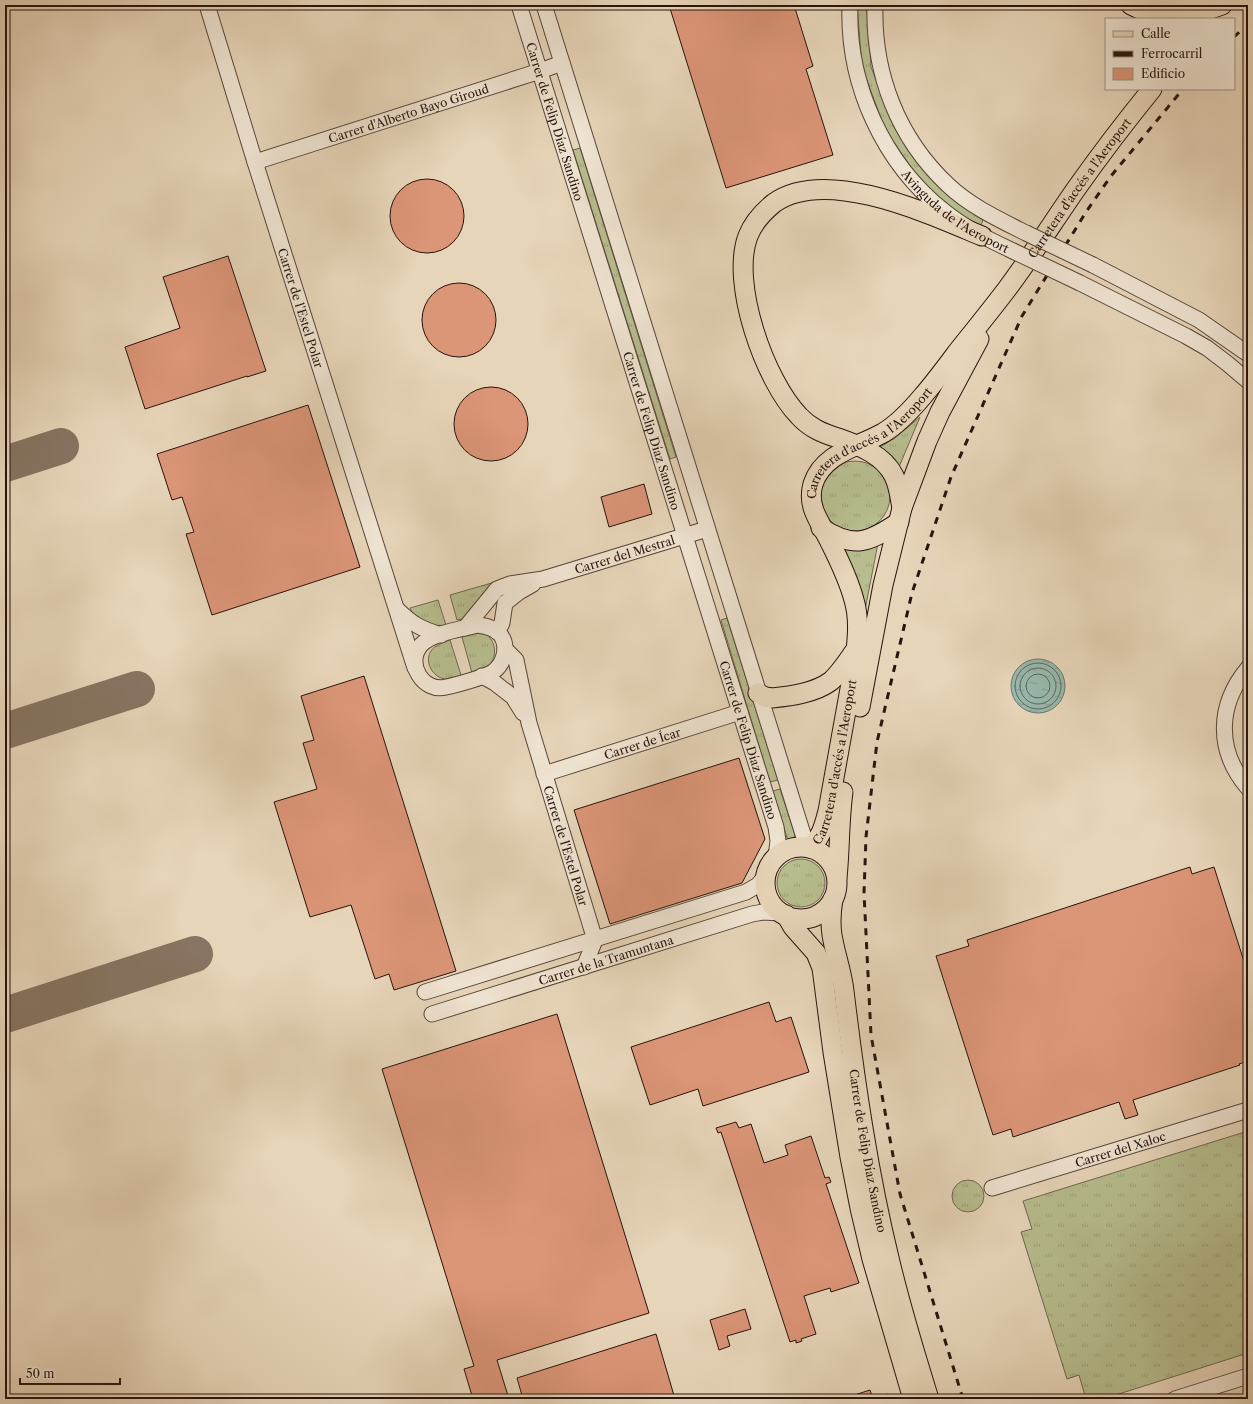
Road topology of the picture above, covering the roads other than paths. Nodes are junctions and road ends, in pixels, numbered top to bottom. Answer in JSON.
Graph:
{"nodes":[{"id":1,"x":207,"y":5,"type":"edge"},
{"id":2,"x":520,"y":5,"type":"edge"},
{"id":3,"x":544,"y":5,"type":"edge"},
{"id":4,"x":850,"y":5,"type":"edge"},
{"id":5,"x":875,"y":5,"type":"edge"},
{"id":6,"x":1131,"y":5,"type":"edge"},
{"id":7,"x":1222,"y":5,"type":"edge"},
{"id":8,"x":1232,"y":5,"type":"edge"},
{"id":9,"x":1218,"y":18,"type":"edge"},
{"id":10,"x":562,"y":63,"type":"junction"},
{"id":11,"x":540,"y":71,"type":"junction"},
{"id":12,"x":1151,"y":90,"type":"edge"},
{"id":13,"x":255,"y":162,"type":"junction"},
{"id":14,"x":982,"y":236,"type":"junction"},
{"id":15,"x":1007,"y":289,"type":"junction"},
{"id":16,"x":1248,"y":354,"type":"edge"},
{"id":17,"x":1248,"y":381,"type":"edge"},
{"id":18,"x":856,"y":445,"type":"junction"},
{"id":19,"x":900,"y":515,"type":"junction"},
{"id":20,"x":822,"y":528,"type":"junction"},
{"id":21,"x":707,"y":529,"type":"junction"},
{"id":22,"x":685,"y":537,"type":"junction"},
{"id":23,"x":543,"y":579,"type":"junction"},
{"id":24,"x":397,"y":610,"type":"junction"},
{"id":25,"x":465,"y":628,"type":"junction"},
{"id":26,"x":497,"y":632,"type":"junction"},
{"id":27,"x":442,"y":635,"type":"junction"},
{"id":28,"x":505,"y":649,"type":"junction"},
{"id":29,"x":856,"y":649,"type":"junction"},
{"id":30,"x":415,"y":668,"type":"junction"},
{"id":31,"x":1248,"y":668,"type":"edge"},
{"id":32,"x":482,"y":676,"type":"junction"},
{"id":33,"x":758,"y":693,"type":"junction"},
{"id":34,"x":740,"y":712,"type":"junction"},
{"id":35,"x":529,"y":723,"type":"junction"},
{"id":36,"x":544,"y":774,"type":"junction"},
{"id":37,"x":1248,"y":788,"type":"edge"},
{"id":38,"x":809,"y":848,"type":"junction"},
{"id":39,"x":776,"y":857,"type":"junction"},
{"id":40,"x":766,"y":875,"type":"junction"},
{"id":41,"x":837,"y":878,"type":"junction"},
{"id":42,"x":833,"y":899,"type":"junction"},
{"id":43,"x":784,"y":914,"type":"junction"},
{"id":44,"x":595,"y":940,"type":"junction"},
{"id":45,"x":584,"y":967,"type":"junction"},
{"id":46,"x":425,"y":992,"type":"dead end"},
{"id":47,"x":432,"y":1014,"type":"dead end"},
{"id":48,"x":1248,"y":1110,"type":"edge"},
{"id":49,"x":992,"y":1188,"type":"dead end"},
{"id":50,"x":1248,"y":1376,"type":"edge"},
{"id":51,"x":913,"y":1399,"type":"edge"},
{"id":52,"x":929,"y":1399,"type":"edge"},
{"id":53,"x":1174,"y":1399,"type":"edge"}],
"edges":[{"from":1,"to":13,"type":"street","name":"Carrer de l'Estel Polar"},
{"from":2,"to":11,"type":"street","name":"Carrer de Felip Díaz Sandino"},
{"from":3,"to":10,"type":"street","name":"Carrer de Felip Díaz Sandino"},
{"from":4,"to":14,"type":"street","name":"Avinguda de l'Aeroport"},
{"from":5,"to":16,"type":"street","name":"Avinguda de l'Aeroport","bridge":true},
{"from":6,"to":7,"type":"main road"},
{"from":8,"to":9,"type":"main road"},
{"from":10,"to":11,"type":"street","name":"Carrer d'Alberto Bayo Giroud"},
{"from":10,"to":21,"type":"street","name":"Carrer de Felip Díaz Sandino"},
{"from":11,"to":13,"type":"street","name":"Carrer d'Alberto Bayo Giroud"},
{"from":11,"to":22,"type":"street","name":"Carrer de Felip Díaz Sandino"},
{"from":12,"to":15,"type":"main road","name":"Carretera d'accés a l'Aeroport"},
{"from":13,"to":24,"type":"street","name":"Carrer de l'Estel Polar"},
{"from":14,"to":17,"type":"street","name":"Avinguda de l'Aeroport","bridge":true},
{"from":14,"to":18,"type":"main road"},
{"from":15,"to":18,"type":"main road","name":"Carretera d'accés a l'Aeroport"},
{"from":15,"to":19,"type":"main road","name":"Carretera d'accés a l'Aeroport"},
{"from":18,"to":19,"type":"main road"},
{"from":18,"to":20,"type":"main road","name":"Carretera d'accés a l'Aeroport"},
{"from":19,"to":20,"type":"main road"},
{"from":19,"to":41,"type":"main road","name":"Carretera d'accés a l'Aeroport"},
{"from":20,"to":29,"type":"main road","name":"Carretera d'accés a l'Aeroport"},
{"from":21,"to":22,"type":"street","name":"Carrer del Mestral"},
{"from":21,"to":33,"type":"street","name":"Carrer de Felip Díaz Sandino"},
{"from":22,"to":23,"type":"street","name":"Carrer del Mestral"},
{"from":22,"to":34,"type":"street","name":"Carrer de Felip Díaz Sandino"},
{"from":23,"to":25,"type":"street","name":"Carrer del Mestral"},
{"from":23,"to":26,"type":"street","name":"Carrer del Mestral"},
{"from":24,"to":27,"type":"street"},
{"from":24,"to":30,"type":"street","name":"Carrer de l'Estel Polar"},
{"from":25,"to":26,"type":"street"},
{"from":25,"to":27,"type":"street"},
{"from":26,"to":28,"type":"street"},
{"from":27,"to":30,"type":"street"},
{"from":28,"to":32,"type":"street"},
{"from":28,"to":35,"type":"street","name":"Carrer de l'Estel Polar"},
{"from":29,"to":33,"type":"main road"},
{"from":29,"to":38,"type":"main road","name":"Carretera d'accés a l'Aeroport"},
{"from":30,"to":32,"type":"street"},
{"from":31,"to":37,"type":"street"},
{"from":32,"to":35,"type":"street","name":"Carrer de l'Estel Polar"},
{"from":33,"to":38,"type":"street","name":"Carrer de Felip Díaz Sandino"},
{"from":34,"to":36,"type":"street","name":"Carrer de Ícar"},
{"from":34,"to":39,"type":"street","name":"Carrer de Felip Díaz Sandino"},
{"from":35,"to":36,"type":"street","name":"Carrer de l'Estel Polar"},
{"from":36,"to":44,"type":"street","name":"Carrer de l'Estel Polar"},
{"from":38,"to":39,"type":"main road"},
{"from":38,"to":41,"type":"main road"},
{"from":39,"to":40,"type":"main road"},
{"from":40,"to":43,"type":"main road"},
{"from":40,"to":44,"type":"street","name":"Carrer de la Tramuntana"},
{"from":41,"to":42,"type":"main road"},
{"from":42,"to":43,"type":"main road"},
{"from":42,"to":52,"type":"main road","name":"Carrer de Felip Díaz Sandino"},
{"from":43,"to":45,"type":"street","name":"Carrer de la Tramuntana"},
{"from":43,"to":51,"type":"main road","name":"Carrer de Felip Díaz Sandino"},
{"from":44,"to":45,"type":"street"},
{"from":44,"to":46,"type":"street","name":"Carrer de la Tramuntana"},
{"from":45,"to":47,"type":"street","name":"Carrer de la Tramuntana"},
{"from":48,"to":49,"type":"street","name":"Carrer del Xaloc"},
{"from":50,"to":53,"type":"street"}]}
